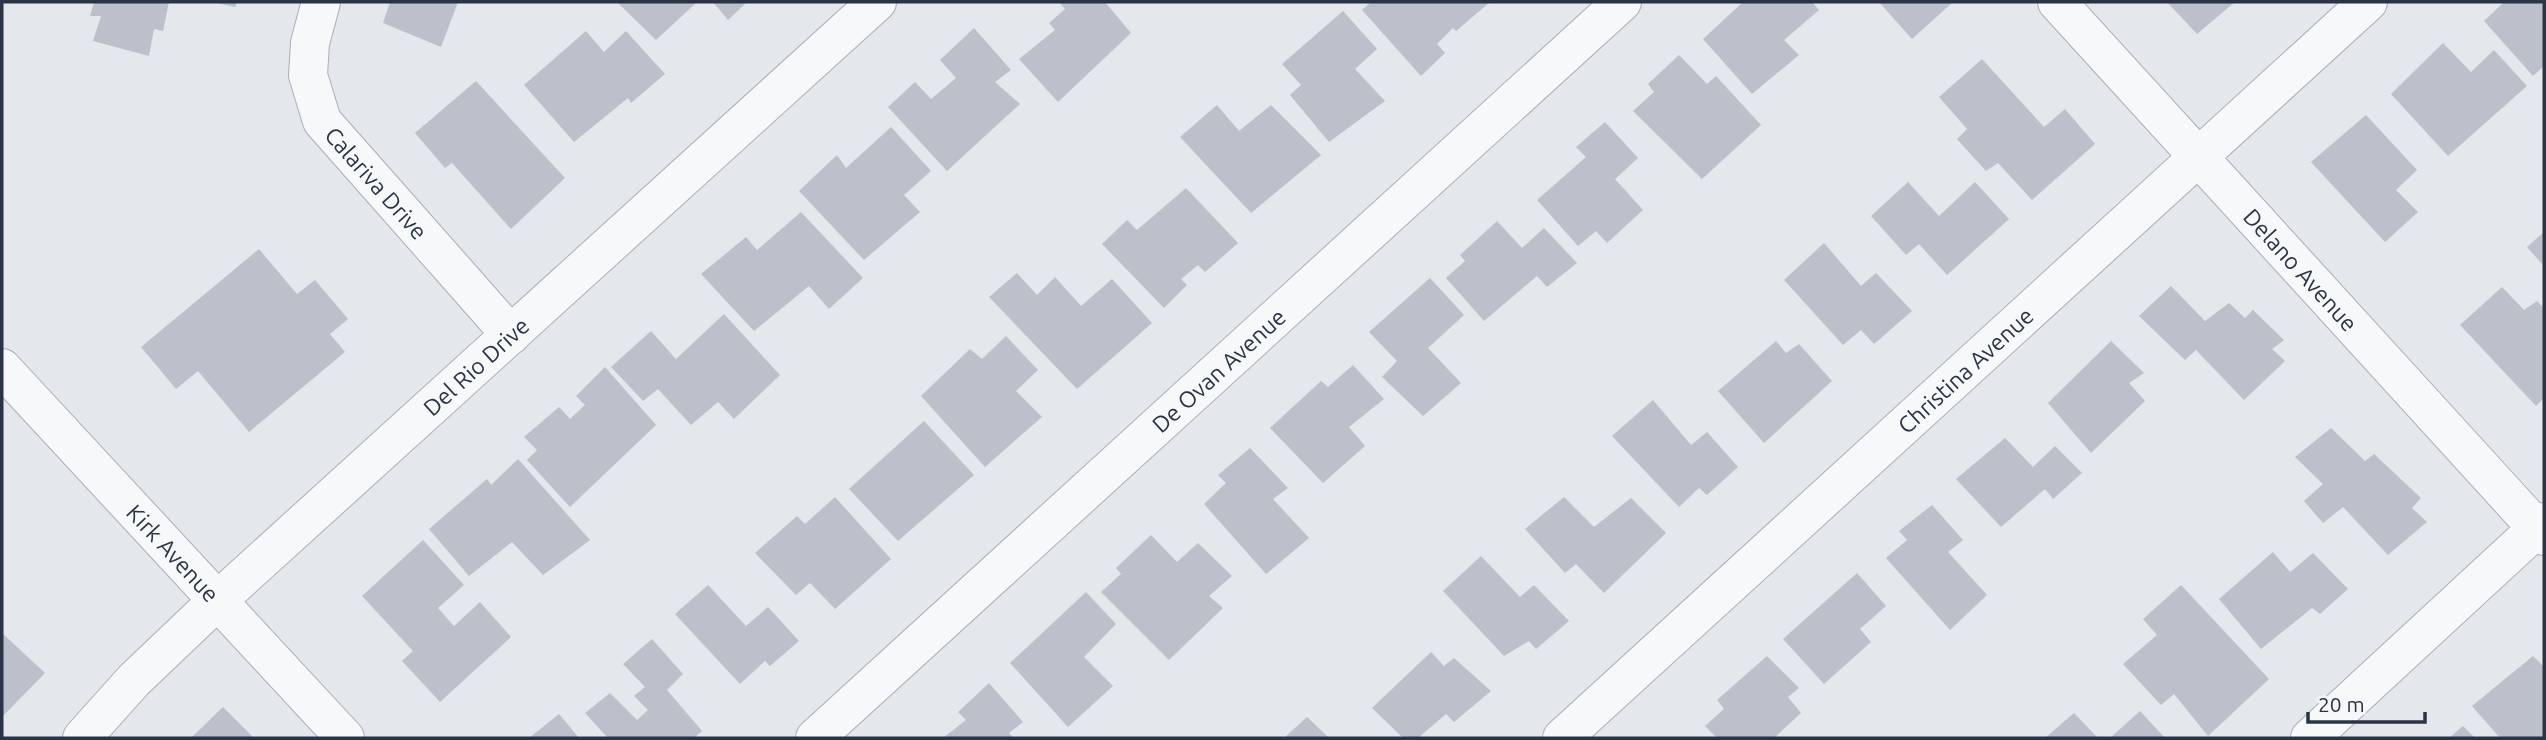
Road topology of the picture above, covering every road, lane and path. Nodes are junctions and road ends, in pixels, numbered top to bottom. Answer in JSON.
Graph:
{"nodes":[{"id":1,"x":321,"y":2,"type":"edge"},
{"id":2,"x":877,"y":2,"type":"edge"},
{"id":3,"x":1622,"y":2,"type":"edge"},
{"id":4,"x":2057,"y":2,"type":"edge"},
{"id":5,"x":2368,"y":2,"type":"edge"},
{"id":6,"x":2199,"y":157,"type":"junction"},
{"id":7,"x":511,"y":335,"type":"junction"},
{"id":8,"x":2,"y":368,"type":"edge"},
{"id":9,"x":2542,"y":529,"type":"edge"},
{"id":10,"x":218,"y":600,"type":"junction"},
{"id":11,"x":82,"y":738,"type":"edge"},
{"id":12,"x":345,"y":738,"type":"edge"},
{"id":13,"x":815,"y":738,"type":"edge"},
{"id":14,"x":1562,"y":738,"type":"edge"},
{"id":15,"x":2310,"y":738,"type":"edge"}],
"edges":[{"from":1,"to":7,"type":"street","name":"Calariva Drive"},
{"from":2,"to":7,"type":"street","name":"Del Rio Drive"},
{"from":3,"to":13,"type":"street","name":"De Ovan Avenue"},
{"from":4,"to":6,"type":"street","name":"Delano Avenue"},
{"from":5,"to":6,"type":"street","name":"Christina Avenue"},
{"from":6,"to":9,"type":"street","name":"Delano Avenue"},
{"from":6,"to":14,"type":"street","name":"Christina Avenue"},
{"from":7,"to":10,"type":"street","name":"Del Rio Drive"},
{"from":8,"to":10,"type":"street","name":"Kirk Avenue"},
{"from":9,"to":15,"type":"street"},
{"from":10,"to":11,"type":"street","name":"Del Rio Drive"},
{"from":10,"to":12,"type":"street","name":"Kirk Avenue"}]}
